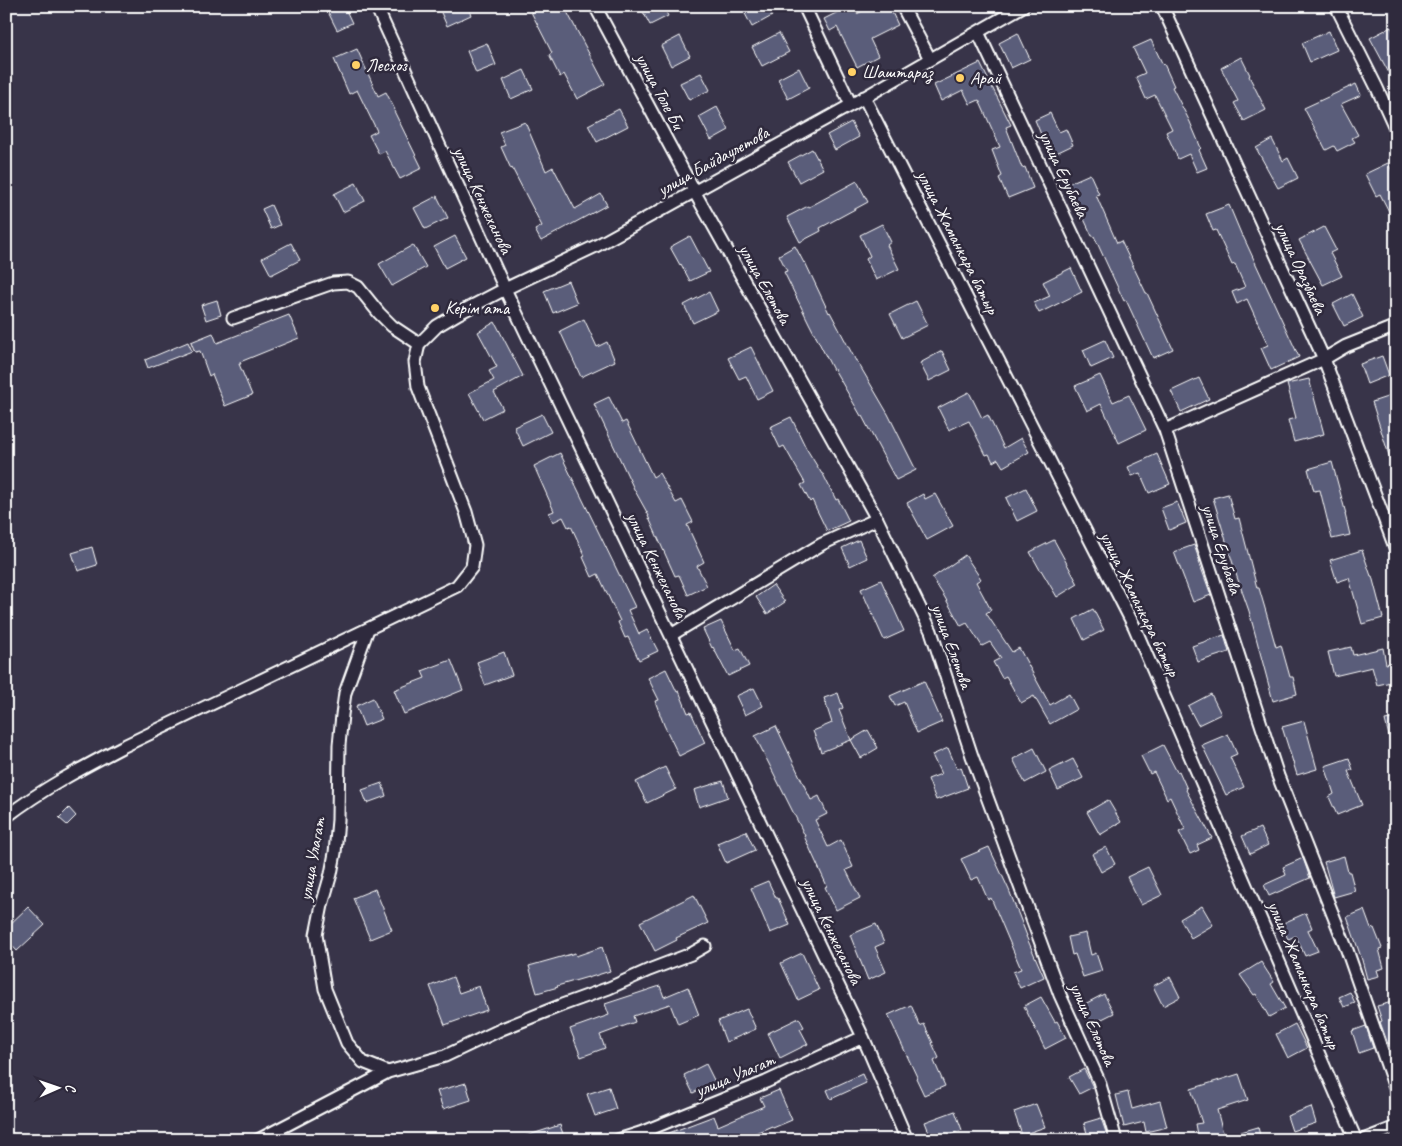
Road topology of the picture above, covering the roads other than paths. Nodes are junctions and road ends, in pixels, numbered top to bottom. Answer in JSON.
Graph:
{"nodes":[{"id":1,"x":376,"y":6,"type":"edge"},
{"id":2,"x":595,"y":6,"type":"edge"},
{"id":3,"x":804,"y":6,"type":"edge"},
{"id":4,"x":902,"y":6,"type":"edge"},
{"id":5,"x":1023,"y":6,"type":"edge"},
{"id":6,"x":1162,"y":6,"type":"edge"},
{"id":7,"x":1336,"y":6,"type":"edge"},
{"id":8,"x":978,"y":32,"type":"junction"},
{"id":9,"x":930,"y":59,"type":"junction"},
{"id":10,"x":864,"y":97,"type":"junction"},
{"id":11,"x":851,"y":104,"type":"junction"},
{"id":12,"x":1396,"y":130,"type":"edge"},
{"id":13,"x":694,"y":191,"type":"junction"},
{"id":14,"x":505,"y":289,"type":"junction"},
{"id":15,"x":233,"y":318,"type":"dead end"},
{"id":16,"x":1396,"y":326,"type":"edge"},
{"id":17,"x":419,"y":344,"type":"junction"},
{"id":18,"x":1324,"y":360,"type":"junction"},
{"id":19,"x":1165,"y":430,"type":"junction"},
{"id":20,"x":877,"y":519,"type":"junction"},
{"id":21,"x":1396,"y":550,"type":"edge"},
{"id":22,"x":368,"y":629,"type":"junction"},
{"id":23,"x":671,"y":635,"type":"junction"},
{"id":24,"x":6,"y":817,"type":"edge"},
{"id":25,"x":705,"y":946,"type":"dead end"},
{"id":26,"x":863,"y":1037,"type":"junction"},
{"id":27,"x":388,"y":1072,"type":"junction"},
{"id":28,"x":1396,"y":1092,"type":"edge"},
{"id":29,"x":1396,"y":1127,"type":"edge"},
{"id":30,"x":258,"y":1140,"type":"edge"},
{"id":31,"x":618,"y":1140,"type":"edge"},
{"id":32,"x":907,"y":1140,"type":"edge"},
{"id":33,"x":1116,"y":1140,"type":"edge"},
{"id":34,"x":1356,"y":1140,"type":"edge"},
{"id":35,"x":1363,"y":1140,"type":"edge"}],
"edges":[{"from":1,"to":14,"type":"street","name":"улица Кенжеханова"},
{"from":2,"to":13,"type":"street","name":"улица Толе Би"},
{"from":3,"to":11,"type":"street"},
{"from":4,"to":9,"type":"street"},
{"from":5,"to":8,"type":"street","name":"улица Байдаулетова"},
{"from":6,"to":18,"type":"street","name":"улица Оразбаева"},
{"from":7,"to":12,"type":"street"},
{"from":8,"to":9,"type":"street","name":"улица Байдаулетова"},
{"from":8,"to":19,"type":"street","name":"улица Ерубаева"},
{"from":9,"to":10,"type":"street","name":"улица Байдаулетова"},
{"from":10,"to":11,"type":"street","name":"улица Байдаулетова"},
{"from":10,"to":34,"type":"street","name":"улица Жаманкара батыр"},
{"from":11,"to":13,"type":"street","name":"улица Байдаулетова"},
{"from":13,"to":14,"type":"street","name":"улица Байдаулетова"},
{"from":13,"to":20,"type":"street","name":"улица Елетова"},
{"from":14,"to":17,"type":"street","name":"улица Байдаулетова"},
{"from":14,"to":23,"type":"street","name":"улица Кенжеханова"},
{"from":15,"to":17,"type":"street"},
{"from":16,"to":18,"type":"street"},
{"from":17,"to":22,"type":"street"},
{"from":18,"to":19,"type":"street"},
{"from":18,"to":21,"type":"street","name":"улица Оразбаева"},
{"from":19,"to":28,"type":"street","name":"улица Ерубаева"},
{"from":20,"to":23,"type":"street"},
{"from":20,"to":33,"type":"street","name":"улица Елетова"},
{"from":22,"to":24,"type":"street"},
{"from":22,"to":27,"type":"street","name":"улица Улагат"},
{"from":23,"to":26,"type":"street","name":"улица Кенжеханова"},
{"from":25,"to":27,"type":"street"},
{"from":26,"to":31,"type":"street","name":"улица Улагат"},
{"from":26,"to":32,"type":"street","name":"улица Кенжеханова"},
{"from":27,"to":30,"type":"street"},
{"from":29,"to":35,"type":"street"}]}
